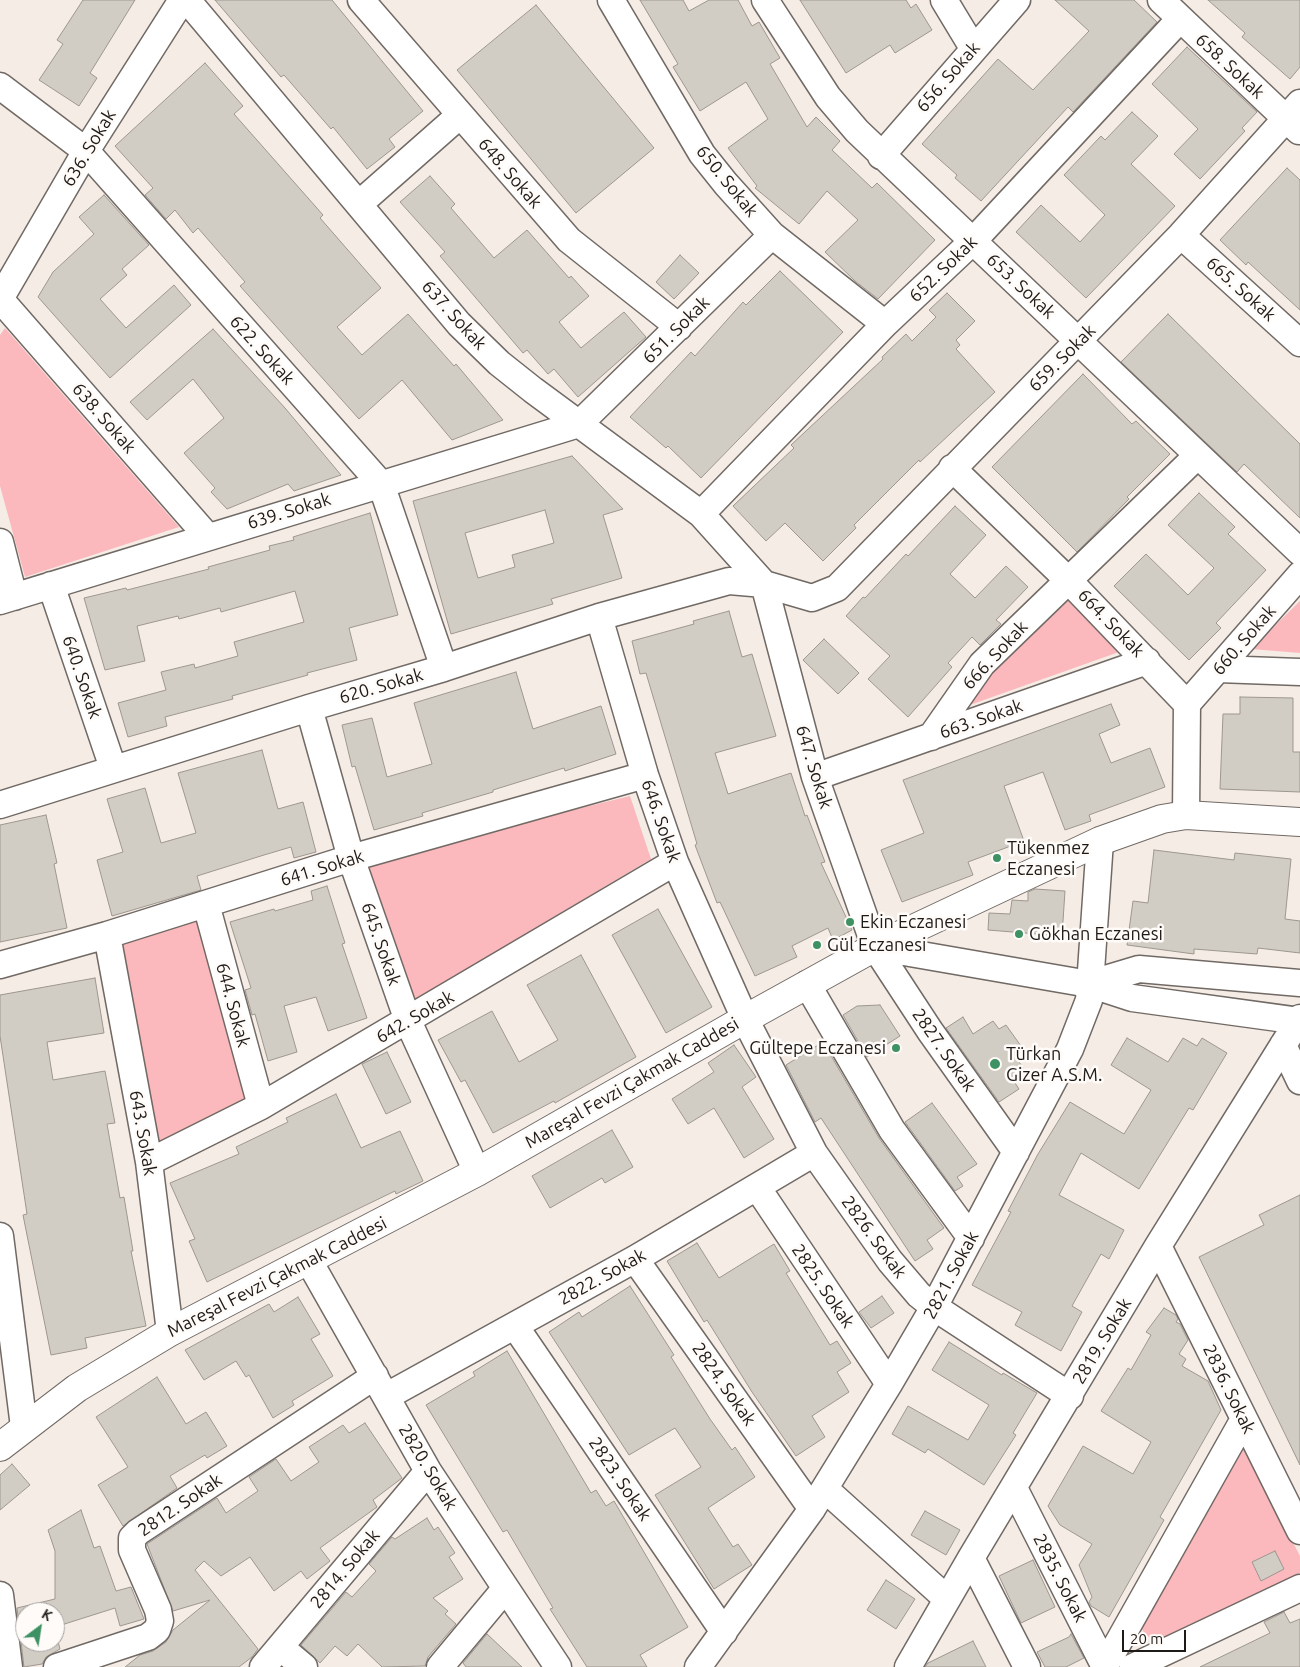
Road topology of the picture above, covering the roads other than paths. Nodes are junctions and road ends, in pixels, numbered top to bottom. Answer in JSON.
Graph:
{"nodes":[{"id":1,"x":182,"y":0,"type":"edge"},
{"id":2,"x":187,"y":0,"type":"edge"},
{"id":3,"x":611,"y":0,"type":"edge"},
{"id":4,"x":765,"y":0,"type":"edge"},
{"id":5,"x":944,"y":0,"type":"edge"},
{"id":6,"x":1017,"y":0,"type":"edge"},
{"id":7,"x":1161,"y":0,"type":"edge"},
{"id":8,"x":368,"y":1,"type":"edge"},
{"id":9,"x":1180,"y":19,"type":"junction"},
{"id":10,"x":973,"y":48,"type":"junction"},
{"id":11,"x":0,"y":86,"type":"edge"},
{"id":12,"x":460,"y":115,"type":"junction"},
{"id":13,"x":1296,"y":118,"type":"edge"},
{"id":14,"x":86,"y":151,"type":"junction"},
{"id":15,"x":881,"y":156,"type":"junction"},
{"id":16,"x":359,"y":204,"type":"junction"},
{"id":17,"x":772,"y":235,"type":"junction"},
{"id":18,"x":1181,"y":235,"type":"junction"},
{"id":19,"x":973,"y":241,"type":"junction"},
{"id":20,"x":0,"y":299,"type":"edge"},
{"id":21,"x":885,"y":324,"type":"junction"},
{"id":22,"x":679,"y":327,"type":"junction"},
{"id":23,"x":1079,"y":341,"type":"junction"},
{"id":24,"x":1300,"y":344,"type":"edge"},
{"id":25,"x":579,"y":424,"type":"junction"},
{"id":26,"x":1198,"y":455,"type":"junction"},
{"id":27,"x":952,"y":468,"type":"junction"},
{"id":28,"x":381,"y":484,"type":"junction"},
{"id":29,"x":701,"y":514,"type":"junction"},
{"id":30,"x":207,"y":536,"type":"junction"},
{"id":31,"x":0,"y":542,"type":"edge"},
{"id":32,"x":1300,"y":552,"type":"edge"},
{"id":33,"x":1300,"y":575,"type":"edge"},
{"id":34,"x":1069,"y":581,"type":"junction"},
{"id":35,"x":764,"y":584,"type":"junction"},
{"id":36,"x":51,"y":585,"type":"junction"},
{"id":37,"x":812,"y":598,"type":"joint"},
{"id":38,"x":7,"y":599,"type":"edge"},
{"id":39,"x":599,"y":617,"type":"junction"},
{"id":40,"x":1147,"y":661,"type":"junction"},
{"id":41,"x":444,"y":668,"type":"junction"},
{"id":42,"x":1218,"y":669,"type":"junction"},
{"id":43,"x":1300,"y":672,"type":"edge"},
{"id":44,"x":1187,"y":704,"type":"junction"},
{"id":45,"x":309,"y":708,"type":"junction"},
{"id":46,"x":931,"y":737,"type":"junction"},
{"id":47,"x":113,"y":768,"type":"junction"},
{"id":48,"x":645,"y":775,"type":"junction"},
{"id":49,"x":815,"y":777,"type":"junction"},
{"id":50,"x":0,"y":805,"type":"edge"},
{"id":51,"x":1186,"y":815,"type":"junction"},
{"id":52,"x":1300,"y":822,"type":"edge"},
{"id":53,"x":1100,"y":842,"type":"junction"},
{"id":54,"x":351,"y":858,"type":"junction"},
{"id":55,"x":675,"y":862,"type":"junction"},
{"id":56,"x":206,"y":904,"type":"junction"},
{"id":57,"x":106,"y":935,"type":"junction"},
{"id":58,"x":875,"y":947,"type":"junction"},
{"id":59,"x":0,"y":965,"type":"edge"},
{"id":60,"x":1300,"y":983,"type":"edge"},
{"id":61,"x":807,"y":984,"type":"junction"},
{"id":62,"x":1090,"y":984,"type":"junction"},
{"id":63,"x":745,"y":1018,"type":"junction"},
{"id":64,"x":1299,"y":1020,"type":"edge"},
{"id":65,"x":408,"y":1021,"type":"junction"},
{"id":66,"x":1283,"y":1045,"type":"junction"},
{"id":67,"x":1300,"y":1081,"type":"edge"},
{"id":68,"x":261,"y":1106,"type":"junction"},
{"id":69,"x":1016,"y":1152,"type":"junction"},
{"id":70,"x":814,"y":1153,"type":"junction"},
{"id":71,"x":149,"y":1162,"type":"junction"},
{"id":72,"x":478,"y":1172,"type":"junction"},
{"id":73,"x":757,"y":1187,"type":"junction"},
{"id":74,"x":0,"y":1236,"type":"edge"},
{"id":75,"x":971,"y":1238,"type":"junction"},
{"id":76,"x":1158,"y":1246,"type":"junction"},
{"id":77,"x":635,"y":1259,"type":"junction"},
{"id":78,"x":309,"y":1261,"type":"junction"},
{"id":79,"x":934,"y":1307,"type":"junction"},
{"id":80,"x":515,"y":1326,"type":"junction"},
{"id":81,"x":170,"y":1332,"type":"junction"},
{"id":82,"x":889,"y":1384,"type":"junction"},
{"id":83,"x":381,"y":1386,"type":"junction"},
{"id":84,"x":1070,"y":1396,"type":"junction"},
{"id":85,"x":1244,"y":1419,"type":"junction"},
{"id":86,"x":24,"y":1427,"type":"junction"},
{"id":87,"x":0,"y":1447,"type":"edge"},
{"id":88,"x":428,"y":1470,"type":"junction"},
{"id":89,"x":1014,"y":1488,"type":"junction"},
{"id":90,"x":819,"y":1499,"type":"junction"},
{"id":91,"x":1300,"y":1531,"type":"edge"},
{"id":92,"x":971,"y":1558,"type":"junction"},
{"id":93,"x":1300,"y":1588,"type":"edge"},
{"id":94,"x":505,"y":1589,"type":"junction"},
{"id":95,"x":0,"y":1595,"type":"edge"},
{"id":96,"x":947,"y":1599,"type":"junction"},
{"id":97,"x":724,"y":1632,"type":"junction"},
{"id":98,"x":280,"y":1647,"type":"junction"},
{"id":99,"x":912,"y":1665,"type":"edge"},
{"id":100,"x":9,"y":1667,"type":"edge"},
{"id":101,"x":57,"y":1667,"type":"edge"},
{"id":102,"x":262,"y":1667,"type":"edge"},
{"id":103,"x":304,"y":1667,"type":"edge"},
{"id":104,"x":440,"y":1667,"type":"edge"},
{"id":105,"x":558,"y":1667,"type":"edge"},
{"id":106,"x":698,"y":1667,"type":"edge"},
{"id":107,"x":1027,"y":1667,"type":"edge"},
{"id":108,"x":1105,"y":1667,"type":"edge"},
{"id":109,"x":1133,"y":1667,"type":"edge"}],
"edges":[{"from":1,"to":14,"type":"street","name":"636. Sokak"},
{"from":2,"to":16,"type":"street","name":"637. Sokak"},
{"from":3,"to":17,"type":"street","name":"650. Sokak"},
{"from":4,"to":15,"type":"street","name":"653. Sokak"},
{"from":5,"to":10,"type":"street"},
{"from":6,"to":10,"type":"street","name":"656. Sokak"},
{"from":7,"to":9,"type":"street","name":"658. Sokak"},
{"from":8,"to":12,"type":"street","name":"648. Sokak"},
{"from":9,"to":13,"type":"street","name":"658. Sokak"},
{"from":9,"to":19,"type":"street","name":"652. Sokak"},
{"from":10,"to":15,"type":"street","name":"656. Sokak"},
{"from":11,"to":14,"type":"street","name":"622. Sokak"},
{"from":12,"to":16,"type":"street"},
{"from":12,"to":22,"type":"street","name":"648. Sokak"},
{"from":13,"to":18,"type":"street","name":"659. Sokak"},
{"from":14,"to":20,"type":"street","name":"636. Sokak"},
{"from":14,"to":28,"type":"street","name":"622. Sokak"},
{"from":15,"to":19,"type":"street","name":"653. Sokak"},
{"from":16,"to":25,"type":"street","name":"637. Sokak"},
{"from":17,"to":21,"type":"street","name":"650. Sokak"},
{"from":17,"to":22,"type":"street","name":"651. Sokak"},
{"from":18,"to":23,"type":"street","name":"659. Sokak"},
{"from":18,"to":24,"type":"street","name":"665. Sokak"},
{"from":19,"to":21,"type":"street","name":"652. Sokak"},
{"from":19,"to":23,"type":"street","name":"653. Sokak"},
{"from":20,"to":30,"type":"street","name":"638. Sokak"},
{"from":21,"to":29,"type":"street","name":"652. Sokak"},
{"from":22,"to":25,"type":"street","name":"651. Sokak"},
{"from":23,"to":26,"type":"street","name":"653. Sokak"},
{"from":23,"to":27,"type":"street","name":"659. Sokak"},
{"from":25,"to":28,"type":"street","name":"639. Sokak"},
{"from":25,"to":29,"type":"street","name":"637. Sokak"},
{"from":26,"to":32,"type":"street","name":"653. Sokak"},
{"from":26,"to":34,"type":"street","name":"666. Sokak"},
{"from":27,"to":34,"type":"street","name":"664. Sokak"},
{"from":27,"to":37,"type":"street","name":"659. Sokak"},
{"from":28,"to":30,"type":"street","name":"639. Sokak"},
{"from":28,"to":41,"type":"street","name":"622. Sokak"},
{"from":29,"to":35,"type":"street","name":"637. Sokak"},
{"from":30,"to":36,"type":"street","name":"639. Sokak"},
{"from":31,"to":38,"type":"street"},
{"from":33,"to":42,"type":"street","name":"660. Sokak"},
{"from":34,"to":40,"type":"street","name":"664. Sokak"},
{"from":34,"to":46,"type":"street","name":"666. Sokak"},
{"from":35,"to":37,"type":"street","name":"620. Sokak"},
{"from":35,"to":39,"type":"street","name":"620. Sokak"},
{"from":35,"to":49,"type":"street","name":"647. Sokak"},
{"from":36,"to":38,"type":"street","name":"639. Sokak"},
{"from":36,"to":47,"type":"street","name":"640. Sokak"},
{"from":39,"to":41,"type":"street","name":"620. Sokak"},
{"from":39,"to":48,"type":"street","name":"646. Sokak"},
{"from":40,"to":44,"type":"street","name":"664. Sokak"},
{"from":40,"to":46,"type":"street","name":"663. Sokak"},
{"from":41,"to":45,"type":"street","name":"620. Sokak"},
{"from":42,"to":43,"type":"street"},
{"from":42,"to":44,"type":"street","name":"660. Sokak"},
{"from":44,"to":51,"type":"street"},
{"from":45,"to":47,"type":"street","name":"620. Sokak"},
{"from":45,"to":54,"type":"street","name":"645. Sokak"},
{"from":46,"to":49,"type":"street","name":"663. Sokak"},
{"from":47,"to":50,"type":"street","name":"620. Sokak"},
{"from":48,"to":54,"type":"street","name":"641. Sokak"},
{"from":48,"to":55,"type":"street","name":"646. Sokak"},
{"from":49,"to":58,"type":"street","name":"647. Sokak"},
{"from":51,"to":52,"type":"main road","name":"Mareşal Fevzi Çakmak Caddesi"},
{"from":51,"to":53,"type":"main road","name":"Mareşal Fevzi Çakmak Caddesi"},
{"from":53,"to":58,"type":"main road","name":"Mareşal Fevzi Çakmak Caddesi"},
{"from":53,"to":62,"type":"street","name":"2821. Sokak"},
{"from":54,"to":56,"type":"street","name":"641. Sokak"},
{"from":54,"to":65,"type":"street","name":"645. Sokak"},
{"from":55,"to":63,"type":"street","name":"646. Sokak"},
{"from":55,"to":65,"type":"street","name":"642. Sokak"},
{"from":56,"to":57,"type":"street","name":"641. Sokak"},
{"from":56,"to":68,"type":"street","name":"644. Sokak"},
{"from":57,"to":59,"type":"street","name":"641. Sokak"},
{"from":57,"to":71,"type":"street","name":"643. Sokak"},
{"from":58,"to":61,"type":"main road","name":"Mareşal Fevzi Çakmak Caddesi"},
{"from":58,"to":62,"type":"street"},
{"from":58,"to":69,"type":"street","name":"2827. Sokak"},
{"from":60,"to":62,"type":"street"},
{"from":61,"to":63,"type":"main road","name":"Mareşal Fevzi Çakmak Caddesi"},
{"from":61,"to":75,"type":"street"},
{"from":62,"to":64,"type":"street"},
{"from":62,"to":69,"type":"street","name":"2821. Sokak"},
{"from":63,"to":70,"type":"street","name":"2826. Sokak"},
{"from":63,"to":72,"type":"main road","name":"Mareşal Fevzi Çakmak Caddesi"},
{"from":64,"to":66,"type":"street","name":"2819. Sokak"},
{"from":65,"to":68,"type":"street","name":"642. Sokak"},
{"from":65,"to":72,"type":"street","name":"645. Sokak"},
{"from":66,"to":67,"type":"street"},
{"from":66,"to":76,"type":"street","name":"2819. Sokak"},
{"from":68,"to":71,"type":"street","name":"642. Sokak"},
{"from":69,"to":75,"type":"street","name":"2821. Sokak"},
{"from":70,"to":73,"type":"street","name":"2822. Sokak"},
{"from":70,"to":79,"type":"street","name":"2826. Sokak"},
{"from":71,"to":81,"type":"street","name":"643. Sokak"},
{"from":72,"to":78,"type":"main road","name":"Mareşal Fevzi Çakmak Caddesi"},
{"from":73,"to":77,"type":"street","name":"2822. Sokak"},
{"from":73,"to":82,"type":"street","name":"2825. Sokak"},
{"from":74,"to":86,"type":"street"},
{"from":75,"to":79,"type":"street","name":"2821. Sokak"},
{"from":76,"to":84,"type":"street","name":"2819. Sokak"},
{"from":76,"to":85,"type":"street","name":"2836. Sokak"},
{"from":77,"to":80,"type":"street","name":"2822. Sokak"},
{"from":77,"to":90,"type":"street","name":"2824. Sokak"},
{"from":78,"to":81,"type":"main road","name":"Mareşal Fevzi Çakmak Caddesi"},
{"from":78,"to":83,"type":"street","name":"2820. Sokak"},
{"from":79,"to":82,"type":"street","name":"2821. Sokak"},
{"from":79,"to":84,"type":"street","name":"2826. Sokak"},
{"from":80,"to":83,"type":"street","name":"2822. Sokak"},
{"from":80,"to":97,"type":"street","name":"2823. Sokak"},
{"from":81,"to":86,"type":"main road","name":"Mareşal Fevzi Çakmak Caddesi"},
{"from":82,"to":90,"type":"street","name":"2821. Sokak"},
{"from":83,"to":88,"type":"street","name":"2820. Sokak"},
{"from":83,"to":101,"type":"street","name":"2812. Sokak"},
{"from":84,"to":89,"type":"street","name":"2819. Sokak"},
{"from":85,"to":91,"type":"street","name":"2836. Sokak"},
{"from":85,"to":108,"type":"street"},
{"from":86,"to":87,"type":"main road","name":"Mareşal Fevzi Çakmak Caddesi"},
{"from":88,"to":94,"type":"street","name":"2820. Sokak"},
{"from":88,"to":98,"type":"street","name":"2814. Sokak"},
{"from":89,"to":92,"type":"street","name":"2819. Sokak"},
{"from":89,"to":108,"type":"street","name":"2835. Sokak"},
{"from":90,"to":96,"type":"street","name":"2824. Sokak"},
{"from":90,"to":97,"type":"street","name":"2821. Sokak"},
{"from":92,"to":96,"type":"street","name":"2819. Sokak"},
{"from":92,"to":107,"type":"street"},
{"from":93,"to":109,"type":"street"},
{"from":94,"to":104,"type":"street"},
{"from":94,"to":105,"type":"street","name":"2820. Sokak"},
{"from":95,"to":100,"type":"street"},
{"from":96,"to":99,"type":"street","name":"2819. Sokak"},
{"from":97,"to":106,"type":"street","name":"2821. Sokak"},
{"from":98,"to":102,"type":"street","name":"2814. Sokak"},
{"from":98,"to":103,"type":"street"}]}
